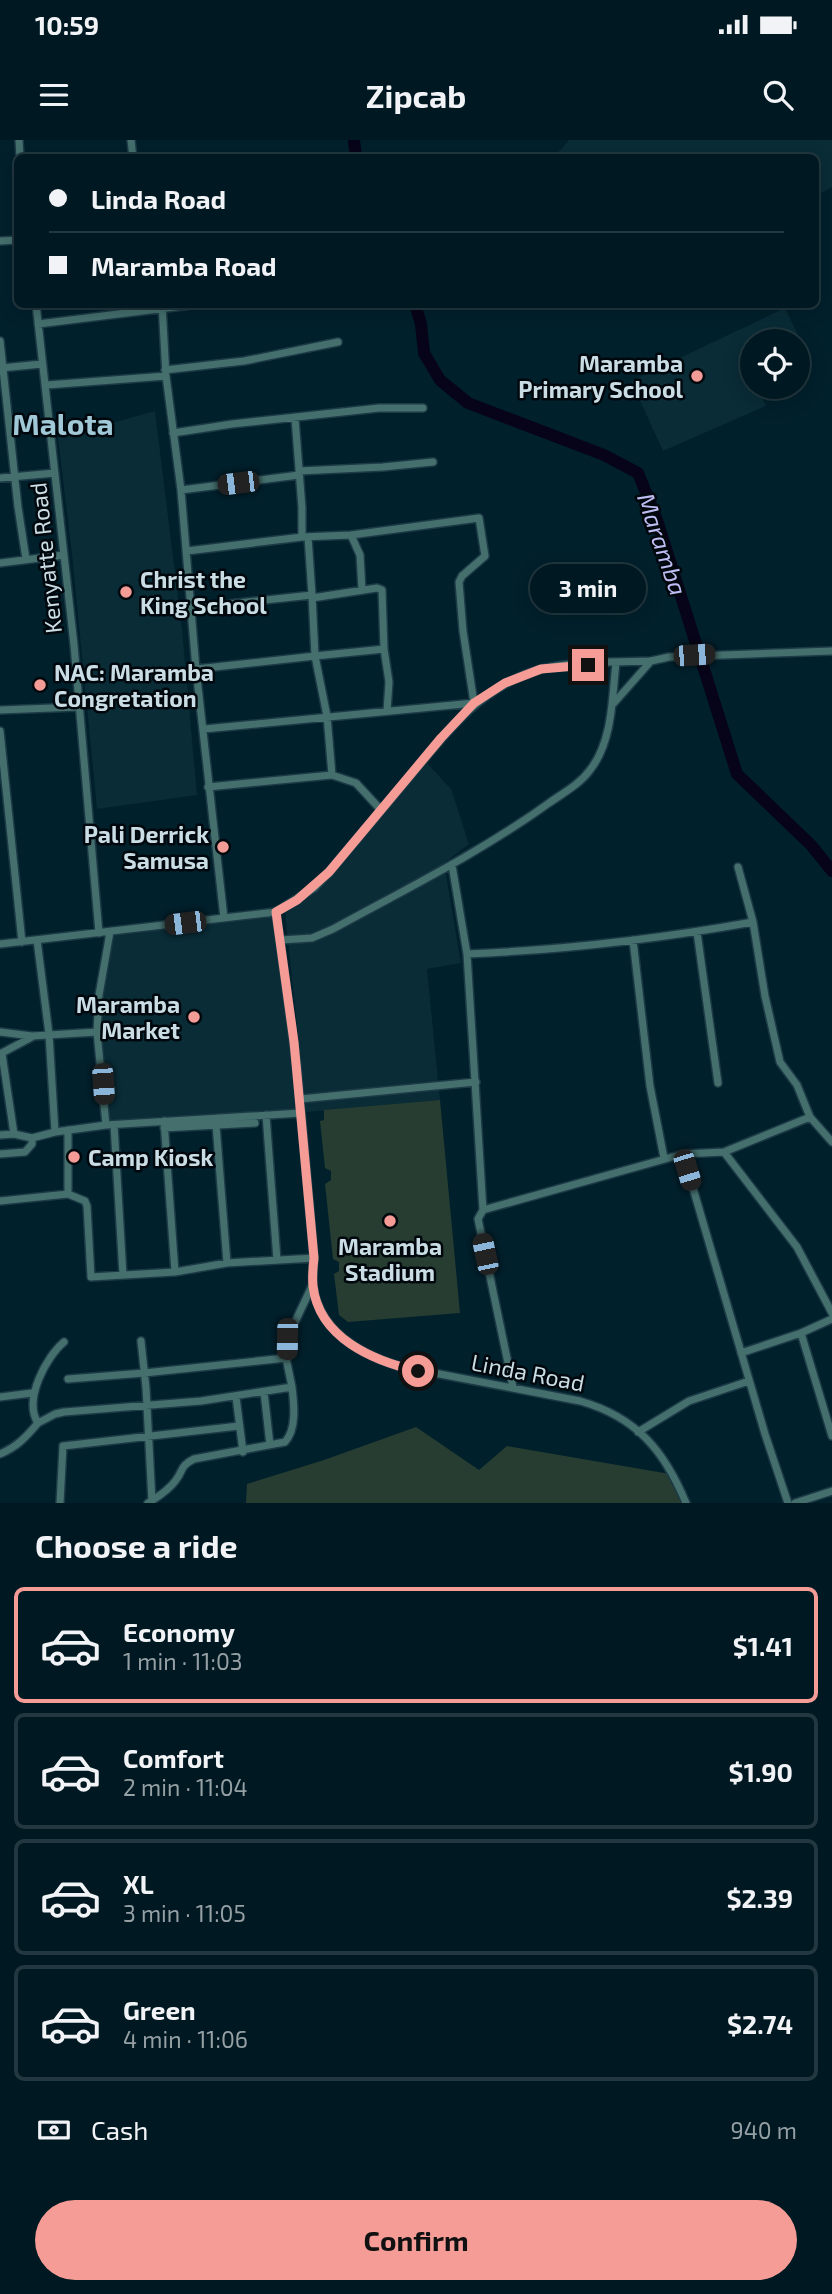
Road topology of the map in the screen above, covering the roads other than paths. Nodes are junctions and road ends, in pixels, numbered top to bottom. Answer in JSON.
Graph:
{"nodes":[{"id":1,"x":36,"y":308,"type":"edge"},
{"id":2,"x":155,"y":308,"type":"edge"},
{"id":3,"x":162,"y":308,"type":"edge"},
{"id":4,"x":38,"y":324,"type":"junction"},
{"id":5,"x":0,"y":341,"type":"edge"},
{"id":6,"x":338,"y":342,"type":"dead end"},
{"id":7,"x":41,"y":365,"type":"junction"},
{"id":8,"x":1,"y":368,"type":"edge"},
{"id":9,"x":165,"y":373,"type":"junction"},
{"id":10,"x":47,"y":385,"type":"junction"},
{"id":11,"x":423,"y":408,"type":"dead end"},
{"id":12,"x":295,"y":418,"type":"junction"},
{"id":13,"x":173,"y":433,"type":"junction"},
{"id":14,"x":433,"y":462,"type":"dead end"},
{"id":15,"x":55,"y":473,"type":"junction"},
{"id":16,"x":299,"y":473,"type":"junction"},
{"id":17,"x":14,"y":476,"type":"junction"},
{"id":18,"x":0,"y":478,"type":"edge"},
{"id":19,"x":181,"y":490,"type":"junction"},
{"id":20,"x":351,"y":535,"type":"junction"},
{"id":21,"x":305,"y":537,"type":"junction"},
{"id":22,"x":187,"y":551,"type":"junction"},
{"id":23,"x":64,"y":555,"type":"junction"},
{"id":24,"x":26,"y":559,"type":"junction"},
{"id":25,"x":0,"y":563,"type":"edge"},
{"id":26,"x":362,"y":590,"type":"junction"},
{"id":27,"x":312,"y":596,"type":"junction"},
{"id":28,"x":192,"y":608,"type":"junction"},
{"id":29,"x":384,"y":649,"type":"junction"},
{"id":30,"x":832,"y":651,"type":"edge"},
{"id":31,"x":315,"y":656,"type":"junction"},
{"id":32,"x":651,"y":660,"type":"junction"},
{"id":33,"x":616,"y":663,"type":"junction"},
{"id":34,"x":196,"y":669,"type":"junction"},
{"id":35,"x":474,"y":703,"type":"junction"},
{"id":36,"x":613,"y":704,"type":"junction"},
{"id":37,"x":78,"y":707,"type":"junction"},
{"id":38,"x":0,"y":710,"type":"edge"},
{"id":39,"x":387,"y":711,"type":"junction"},
{"id":40,"x":327,"y":716,"type":"junction"},
{"id":41,"x":204,"y":729,"type":"junction"},
{"id":42,"x":0,"y":731,"type":"edge"},
{"id":43,"x":332,"y":775,"type":"junction"},
{"id":44,"x":208,"y":787,"type":"junction"},
{"id":45,"x":381,"y":810,"type":"junction"},
{"id":46,"x":452,"y":865,"type":"junction"},
{"id":47,"x":738,"y":867,"type":"dead end"},
{"id":48,"x":276,"y":912,"type":"junction"},
{"id":49,"x":224,"y":918,"type":"junction"},
{"id":50,"x":752,"y":922,"type":"junction"},
{"id":51,"x":110,"y":932,"type":"junction"},
{"id":52,"x":697,"y":932,"type":"junction"},
{"id":53,"x":99,"y":933,"type":"junction"},
{"id":54,"x":37,"y":940,"type":"junction"},
{"id":55,"x":281,"y":940,"type":"junction"},
{"id":56,"x":633,"y":940,"type":"junction"},
{"id":57,"x":22,"y":942,"type":"junction"},
{"id":58,"x":0,"y":944,"type":"edge"},
{"id":59,"x":467,"y":954,"type":"junction"},
{"id":60,"x":0,"y":1032,"type":"edge"},
{"id":61,"x":97,"y":1032,"type":"junction"},
{"id":62,"x":49,"y":1034,"type":"junction"},
{"id":63,"x":32,"y":1036,"type":"junction"},
{"id":64,"x":1,"y":1054,"type":"edge"},
{"id":65,"x":476,"y":1083,"type":"junction"},
{"id":66,"x":718,"y":1083,"type":"dead end"},
{"id":67,"x":300,"y":1099,"type":"junction"},
{"id":68,"x":301,"y":1114,"type":"junction"},
{"id":69,"x":266,"y":1115,"type":"junction"},
{"id":70,"x":810,"y":1117,"type":"junction"},
{"id":71,"x":255,"y":1123,"type":"dead end"},
{"id":72,"x":110,"y":1125,"type":"junction"},
{"id":73,"x":164,"y":1125,"type":"junction"},
{"id":74,"x":216,"y":1125,"type":"junction"},
{"id":75,"x":68,"y":1130,"type":"junction"},
{"id":76,"x":55,"y":1132,"type":"junction"},
{"id":77,"x":14,"y":1133,"type":"junction"},
{"id":78,"x":0,"y":1136,"type":"edge"},
{"id":79,"x":32,"y":1138,"type":"junction"},
{"id":80,"x":832,"y":1142,"type":"edge"},
{"id":81,"x":724,"y":1153,"type":"junction"},
{"id":82,"x":0,"y":1154,"type":"edge"},
{"id":83,"x":683,"y":1154,"type":"junction"},
{"id":84,"x":664,"y":1158,"type":"junction"},
{"id":85,"x":68,"y":1194,"type":"junction"},
{"id":86,"x":0,"y":1201,"type":"edge"},
{"id":87,"x":483,"y":1210,"type":"junction"},
{"id":88,"x":314,"y":1258,"type":"junction"},
{"id":89,"x":277,"y":1260,"type":"junction"},
{"id":90,"x":228,"y":1263,"type":"junction"},
{"id":91,"x":175,"y":1272,"type":"junction"},
{"id":92,"x":124,"y":1275,"type":"junction"},
{"id":93,"x":313,"y":1285,"type":"junction"},
{"id":94,"x":832,"y":1313,"type":"edge"},
{"id":95,"x":832,"y":1319,"type":"edge"},
{"id":96,"x":801,"y":1333,"type":"junction"},
{"id":97,"x":141,"y":1341,"type":"dead end"},
{"id":98,"x":64,"y":1342,"type":"dead end"},
{"id":99,"x":741,"y":1353,"type":"junction"},
{"id":100,"x":286,"y":1358,"type":"junction"},
{"id":101,"x":144,"y":1373,"type":"junction"},
{"id":102,"x":68,"y":1379,"type":"dead end"},
{"id":103,"x":749,"y":1381,"type":"junction"},
{"id":104,"x":292,"y":1387,"type":"junction"},
{"id":105,"x":513,"y":1387,"type":"junction"},
{"id":106,"x":264,"y":1392,"type":"junction"},
{"id":107,"x":32,"y":1393,"type":"junction"},
{"id":108,"x":0,"y":1397,"type":"edge"},
{"id":109,"x":236,"y":1397,"type":"junction"},
{"id":110,"x":146,"y":1404,"type":"junction"},
{"id":111,"x":38,"y":1423,"type":"junction"},
{"id":112,"x":239,"y":1426,"type":"junction"},
{"id":113,"x":638,"y":1432,"type":"junction"},
{"id":114,"x":149,"y":1435,"type":"junction"},
{"id":115,"x":832,"y":1436,"type":"edge"},
{"id":116,"x":270,"y":1445,"type":"junction"},
{"id":117,"x":243,"y":1452,"type":"junction"},
{"id":118,"x":0,"y":1454,"type":"edge"},
{"id":119,"x":832,"y":1491,"type":"edge"},
{"id":120,"x":150,"y":1502,"type":"edge"},
{"id":121,"x":60,"y":1503,"type":"edge"},
{"id":122,"x":686,"y":1503,"type":"edge"},
{"id":123,"x":788,"y":1503,"type":"edge"},
{"id":124,"x":795,"y":1503,"type":"edge"}],
"edges":[{"from":1,"to":4,"type":"street","name":"Kenyatte Road"},
{"from":2,"to":4,"type":"street"},
{"from":3,"to":9,"type":"street"},
{"from":4,"to":7,"type":"street","name":"Kenyatte Road"},
{"from":5,"to":8,"type":"street"},
{"from":6,"to":9,"type":"street"},
{"from":7,"to":8,"type":"street"},
{"from":7,"to":10,"type":"street","name":"Kenyatte Road"},
{"from":8,"to":17,"type":"street"},
{"from":9,"to":10,"type":"street"},
{"from":9,"to":13,"type":"street"},
{"from":10,"to":15,"type":"street","name":"Kenyatte Road"},
{"from":11,"to":12,"type":"street"},
{"from":12,"to":13,"type":"street"},
{"from":12,"to":16,"type":"street"},
{"from":13,"to":19,"type":"street"},
{"from":14,"to":16,"type":"street"},
{"from":15,"to":17,"type":"street"},
{"from":15,"to":23,"type":"street","name":"Kenyatte Road"},
{"from":16,"to":19,"type":"street"},
{"from":16,"to":21,"type":"street"},
{"from":17,"to":18,"type":"street"},
{"from":17,"to":24,"type":"street"},
{"from":19,"to":22,"type":"street"},
{"from":20,"to":21,"type":"street"},
{"from":20,"to":26,"type":"street"},
{"from":20,"to":35,"type":"street"},
{"from":21,"to":22,"type":"street"},
{"from":21,"to":27,"type":"street"},
{"from":22,"to":28,"type":"street"},
{"from":23,"to":24,"type":"street"},
{"from":23,"to":37,"type":"street","name":"Kenyatte Road"},
{"from":24,"to":25,"type":"street"},
{"from":26,"to":27,"type":"street"},
{"from":26,"to":29,"type":"street"},
{"from":27,"to":28,"type":"street"},
{"from":27,"to":31,"type":"street"},
{"from":28,"to":34,"type":"street"},
{"from":29,"to":31,"type":"street"},
{"from":29,"to":39,"type":"street"},
{"from":30,"to":32,"type":"street"},
{"from":31,"to":34,"type":"street"},
{"from":31,"to":40,"type":"street"},
{"from":32,"to":33,"type":"street"},
{"from":32,"to":36,"type":"street"},
{"from":33,"to":35,"type":"street"},
{"from":33,"to":36,"type":"street"},
{"from":34,"to":41,"type":"street"},
{"from":35,"to":39,"type":"street"},
{"from":35,"to":45,"type":"street"},
{"from":36,"to":46,"type":"street"},
{"from":37,"to":38,"type":"street"},
{"from":37,"to":53,"type":"street","name":"Kenyatte Road"},
{"from":39,"to":40,"type":"street"},
{"from":40,"to":41,"type":"street"},
{"from":40,"to":43,"type":"street"},
{"from":41,"to":44,"type":"street"},
{"from":42,"to":57,"type":"street"},
{"from":43,"to":44,"type":"street"},
{"from":43,"to":45,"type":"street"},
{"from":44,"to":49,"type":"street"},
{"from":45,"to":48,"type":"street"},
{"from":46,"to":55,"type":"street"},
{"from":46,"to":59,"type":"street"},
{"from":47,"to":50,"type":"street"},
{"from":48,"to":49,"type":"street"},
{"from":48,"to":55,"type":"street","name":"Linda Road"},
{"from":49,"to":51,"type":"street"},
{"from":50,"to":52,"type":"street"},
{"from":50,"to":70,"type":"street"},
{"from":51,"to":53,"type":"street"},
{"from":51,"to":61,"type":"street"},
{"from":52,"to":56,"type":"street"},
{"from":52,"to":66,"type":"street"},
{"from":53,"to":54,"type":"street"},
{"from":54,"to":57,"type":"street"},
{"from":54,"to":62,"type":"street"},
{"from":55,"to":67,"type":"street","name":"Linda Road"},
{"from":56,"to":59,"type":"street"},
{"from":56,"to":84,"type":"street"},
{"from":57,"to":58,"type":"street"},
{"from":59,"to":65,"type":"street"},
{"from":60,"to":63,"type":"street"},
{"from":61,"to":62,"type":"street"},
{"from":61,"to":72,"type":"street"},
{"from":62,"to":63,"type":"street"},
{"from":62,"to":76,"type":"street"},
{"from":63,"to":64,"type":"street"},
{"from":64,"to":77,"type":"street"},
{"from":65,"to":67,"type":"street"},
{"from":65,"to":87,"type":"street"},
{"from":67,"to":68,"type":"street","name":"Linda Road"},
{"from":68,"to":69,"type":"street"},
{"from":68,"to":88,"type":"street","name":"Linda Road"},
{"from":69,"to":73,"type":"street"},
{"from":69,"to":89,"type":"street"},
{"from":70,"to":80,"type":"street"},
{"from":70,"to":81,"type":"street"},
{"from":71,"to":74,"type":"street"},
{"from":72,"to":73,"type":"street"},
{"from":72,"to":75,"type":"street"},
{"from":72,"to":92,"type":"street"},
{"from":73,"to":74,"type":"street"},
{"from":73,"to":91,"type":"street"},
{"from":74,"to":90,"type":"street"},
{"from":75,"to":76,"type":"street"},
{"from":75,"to":85,"type":"street"},
{"from":76,"to":79,"type":"street"},
{"from":77,"to":78,"type":"street"},
{"from":77,"to":79,"type":"street"},
{"from":79,"to":82,"type":"street"},
{"from":81,"to":83,"type":"street"},
{"from":81,"to":94,"type":"street"},
{"from":83,"to":84,"type":"street"},
{"from":83,"to":99,"type":"street"},
{"from":84,"to":87,"type":"street"},
{"from":85,"to":86,"type":"street"},
{"from":85,"to":92,"type":"street"},
{"from":87,"to":105,"type":"street"},
{"from":88,"to":89,"type":"street"},
{"from":88,"to":93,"type":"street","name":"Linda Road"},
{"from":89,"to":90,"type":"street"},
{"from":90,"to":91,"type":"street"},
{"from":91,"to":92,"type":"street"},
{"from":93,"to":100,"type":"street"},
{"from":93,"to":105,"type":"street","name":"Linda Road"},
{"from":95,"to":96,"type":"street"},
{"from":96,"to":99,"type":"street"},
{"from":96,"to":115,"type":"street"},
{"from":97,"to":101,"type":"street"},
{"from":98,"to":107,"type":"street"},
{"from":99,"to":103,"type":"street"},
{"from":100,"to":101,"type":"street"},
{"from":100,"to":104,"type":"street"},
{"from":101,"to":102,"type":"street"},
{"from":101,"to":110,"type":"street"},
{"from":103,"to":113,"type":"street"},
{"from":103,"to":123,"type":"street"},
{"from":104,"to":106,"type":"street"},
{"from":104,"to":116,"type":"street"},
{"from":105,"to":113,"type":"street","name":"Linda Road"},
{"from":106,"to":109,"type":"street"},
{"from":106,"to":116,"type":"street"},
{"from":107,"to":108,"type":"street"},
{"from":107,"to":111,"type":"street"},
{"from":109,"to":110,"type":"street"},
{"from":109,"to":112,"type":"street"},
{"from":110,"to":111,"type":"street"},
{"from":110,"to":114,"type":"street"},
{"from":111,"to":118,"type":"street"},
{"from":112,"to":114,"type":"street"},
{"from":112,"to":117,"type":"street"},
{"from":113,"to":122,"type":"street","name":"Linda Road"},
{"from":114,"to":120,"type":"street"},
{"from":114,"to":121,"type":"street"},
{"from":116,"to":117,"type":"street"},
{"from":117,"to":120,"type":"street"},
{"from":119,"to":124,"type":"street"}]}
